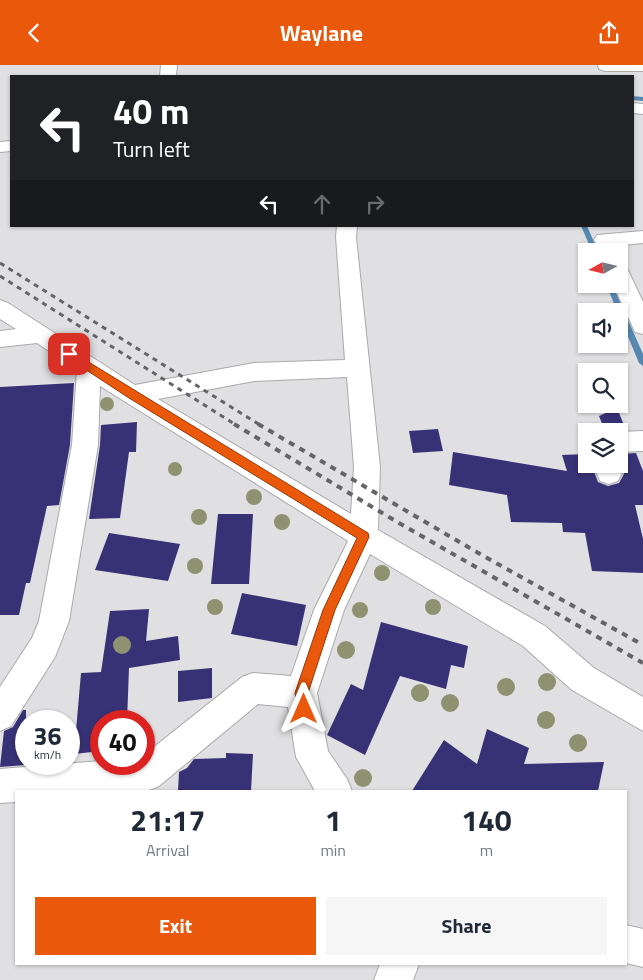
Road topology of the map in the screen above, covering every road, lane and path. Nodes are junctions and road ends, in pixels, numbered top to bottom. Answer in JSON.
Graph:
{"nodes":[{"id":1,"x":605,"y":66,"type":"dead end"},
{"id":2,"x":643,"y":66,"type":"edge"},
{"id":3,"x":347,"y":227,"type":"edge"},
{"id":4,"x":643,"y":237,"type":"edge"},
{"id":5,"x":603,"y":239,"type":"edge"},
{"id":6,"x":628,"y":287,"type":"edge"},
{"id":7,"x":637,"y":301,"type":"edge"},
{"id":8,"x":0,"y":308,"type":"edge"},
{"id":9,"x":643,"y":326,"type":"edge"},
{"id":10,"x":41,"y":335,"type":"junction"},
{"id":11,"x":0,"y":339,"type":"edge"},
{"id":12,"x":89,"y":367,"type":"junction"},
{"id":13,"x":358,"y":368,"type":"junction"},
{"id":14,"x":132,"y":395,"type":"junction"},
{"id":15,"x":643,"y":441,"type":"edge"},
{"id":16,"x":628,"y":442,"type":"edge"},
{"id":17,"x":364,"y":537,"type":"junction"},
{"id":18,"x":301,"y":693,"type":"junction"},
{"id":19,"x":0,"y":715,"type":"edge"},
{"id":20,"x":643,"y":715,"type":"edge"},
{"id":21,"x":0,"y":786,"type":"edge"},
{"id":22,"x":334,"y":790,"type":"edge"},
{"id":23,"x":627,"y":944,"type":"edge"},
{"id":24,"x":643,"y":948,"type":"edge"},
{"id":25,"x":400,"y":965,"type":"edge"},
{"id":26,"x":393,"y":980,"type":"edge"}],
"edges":[{"from":1,"to":2,"type":"street"},
{"from":3,"to":13,"type":"street"},
{"from":4,"to":5,"type":"street"},
{"from":6,"to":7,"type":"street"},
{"from":7,"to":9,"type":"street"},
{"from":8,"to":10,"type":"street"},
{"from":10,"to":11,"type":"street"},
{"from":10,"to":12,"type":"street"},
{"from":12,"to":14,"type":"street"},
{"from":12,"to":19,"type":"street"},
{"from":13,"to":14,"type":"street"},
{"from":13,"to":17,"type":"street"},
{"from":14,"to":17,"type":"street"},
{"from":15,"to":16,"type":"street"},
{"from":17,"to":18,"type":"street"},
{"from":17,"to":20,"type":"street"},
{"from":18,"to":21,"type":"street"},
{"from":18,"to":22,"type":"street"},
{"from":23,"to":24,"type":"street"},
{"from":25,"to":26,"type":"street"}]}
